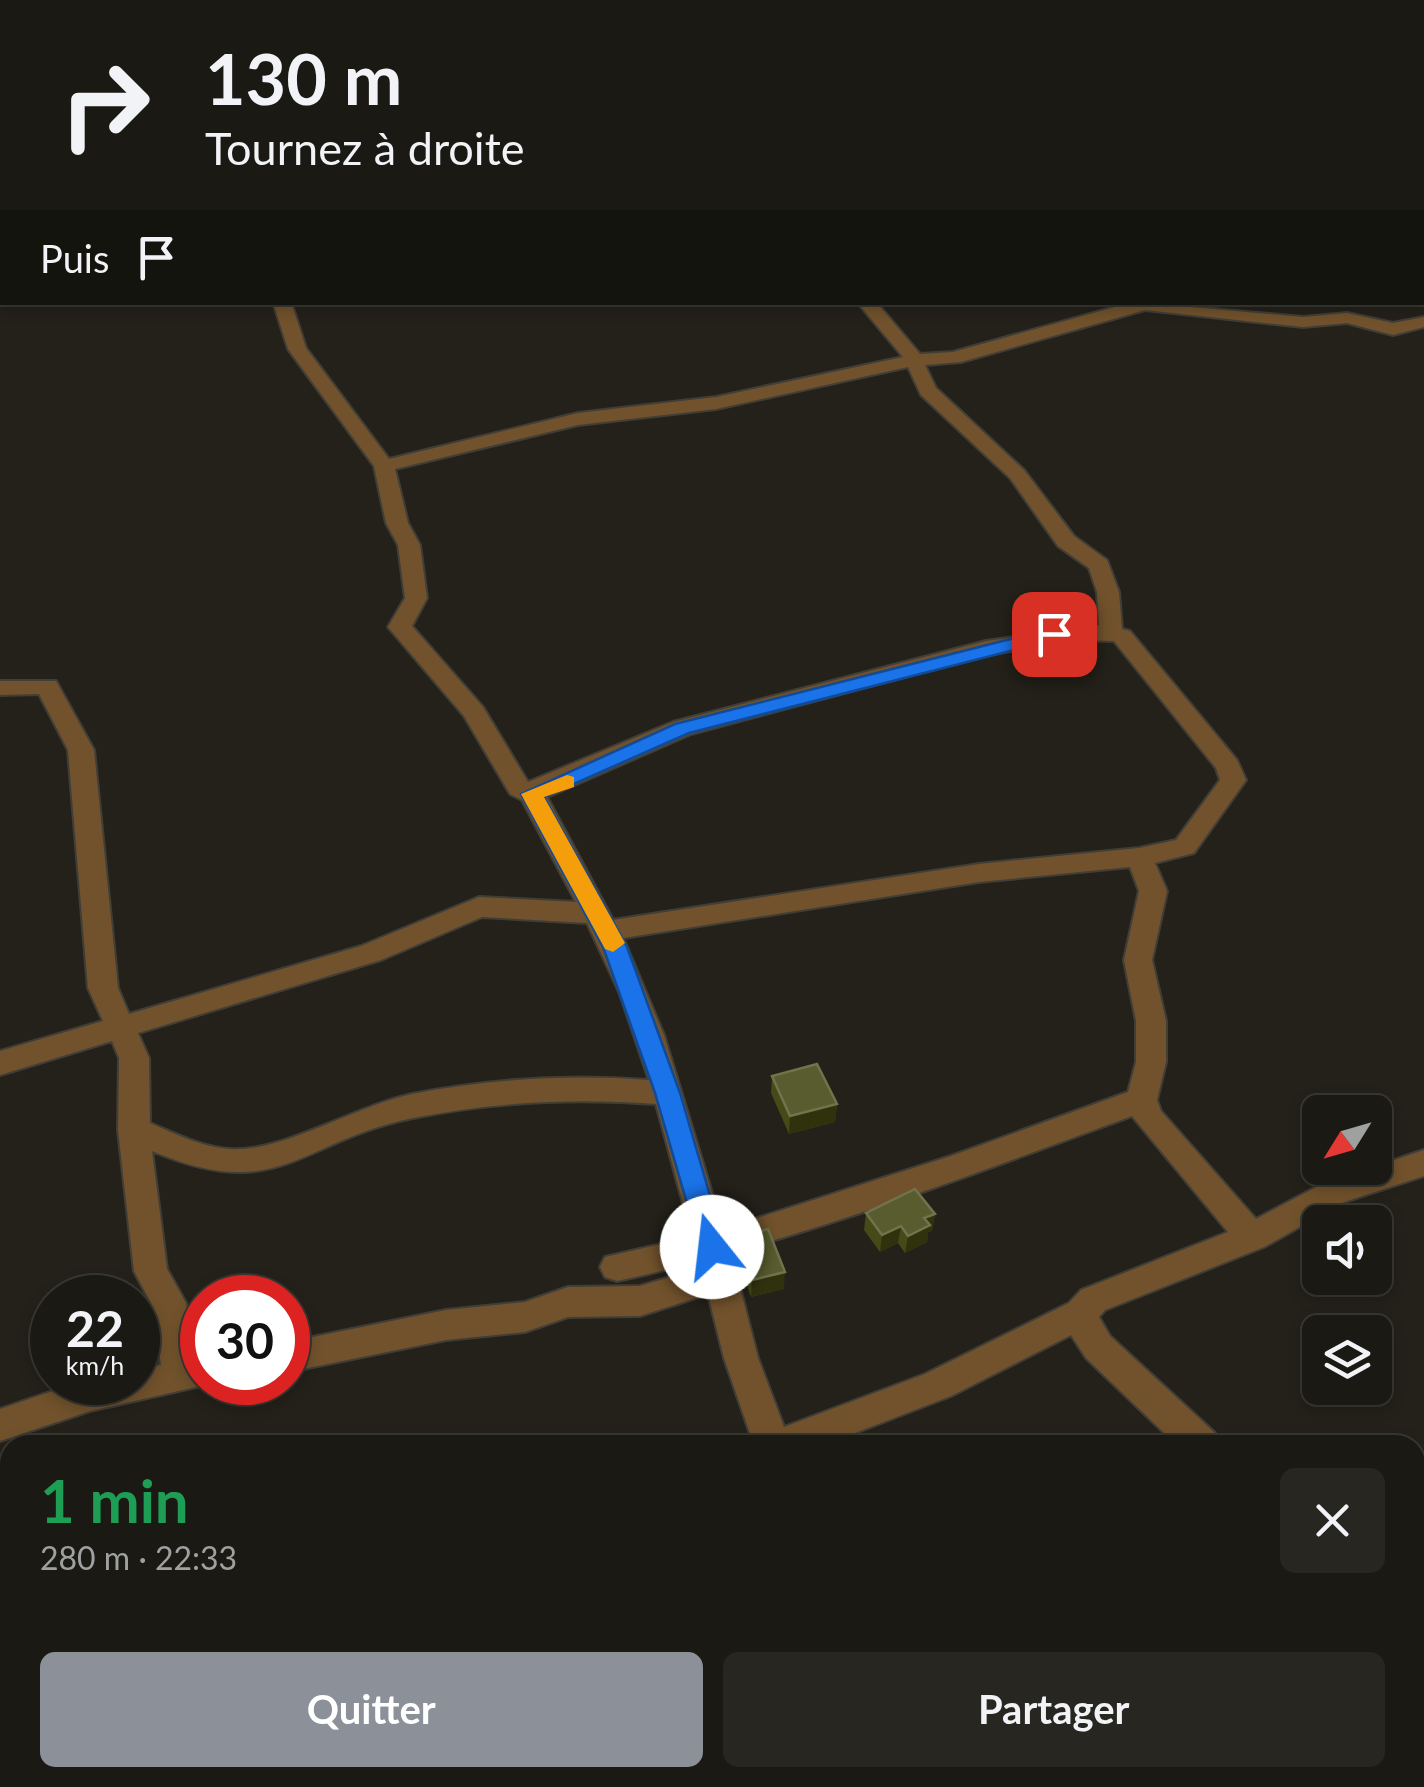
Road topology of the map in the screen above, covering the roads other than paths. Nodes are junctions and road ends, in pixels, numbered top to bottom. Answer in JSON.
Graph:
{"nodes":[{"id":1,"x":283,"y":305,"type":"edge"},
{"id":2,"x":869,"y":305,"type":"edge"},
{"id":3,"x":1424,"y":322,"type":"edge"},
{"id":4,"x":916,"y":360,"type":"junction"},
{"id":5,"x":384,"y":466,"type":"junction"},
{"id":6,"x":1111,"y":631,"type":"junction"},
{"id":7,"x":0,"y":688,"type":"edge"},
{"id":8,"x":532,"y":794,"type":"junction"},
{"id":9,"x":1139,"y":857,"type":"junction"},
{"id":10,"x":602,"y":923,"type":"junction"},
{"id":11,"x":123,"y":1026,"type":"junction"},
{"id":12,"x":0,"y":1063,"type":"edge"},
{"id":13,"x":667,"y":1093,"type":"junction"},
{"id":14,"x":1142,"y":1100,"type":"junction"},
{"id":15,"x":134,"y":1130,"type":"junction"},
{"id":16,"x":1424,"y":1163,"type":"edge"},
{"id":17,"x":1252,"y":1237,"type":"junction"},
{"id":18,"x":712,"y":1247,"type":"junction"},
{"id":19,"x":617,"y":1267,"type":"dead end"},
{"id":20,"x":1081,"y":1312,"type":"junction"},
{"id":21,"x":180,"y":1338,"type":"edge"},
{"id":22,"x":310,"y":1352,"type":"edge"},
{"id":23,"x":180,"y":1376,"type":"edge"},
{"id":24,"x":0,"y":1425,"type":"edge"},
{"id":25,"x":768,"y":1435,"type":"edge"},
{"id":26,"x":807,"y":1435,"type":"edge"},
{"id":27,"x":1191,"y":1435,"type":"edge"}],
"edges":[{"from":1,"to":5,"type":"street"},
{"from":2,"to":4,"type":"street"},
{"from":3,"to":4,"type":"street"},
{"from":4,"to":5,"type":"street"},
{"from":4,"to":6,"type":"street"},
{"from":5,"to":8,"type":"street"},
{"from":6,"to":8,"type":"street"},
{"from":6,"to":9,"type":"street"},
{"from":7,"to":11,"type":"street"},
{"from":8,"to":10,"type":"street"},
{"from":9,"to":10,"type":"street"},
{"from":9,"to":14,"type":"street"},
{"from":10,"to":11,"type":"street"},
{"from":10,"to":13,"type":"street"},
{"from":11,"to":12,"type":"street"},
{"from":11,"to":15,"type":"street"},
{"from":13,"to":15,"type":"street"},
{"from":13,"to":18,"type":"street"},
{"from":14,"to":17,"type":"street"},
{"from":14,"to":18,"type":"street"},
{"from":15,"to":21,"type":"street"},
{"from":16,"to":17,"type":"street"},
{"from":17,"to":20,"type":"street"},
{"from":18,"to":19,"type":"street"},
{"from":20,"to":26,"type":"street"},
{"from":20,"to":27,"type":"street"},
{"from":22,"to":25,"type":"street"},
{"from":23,"to":24,"type":"street"}]}
